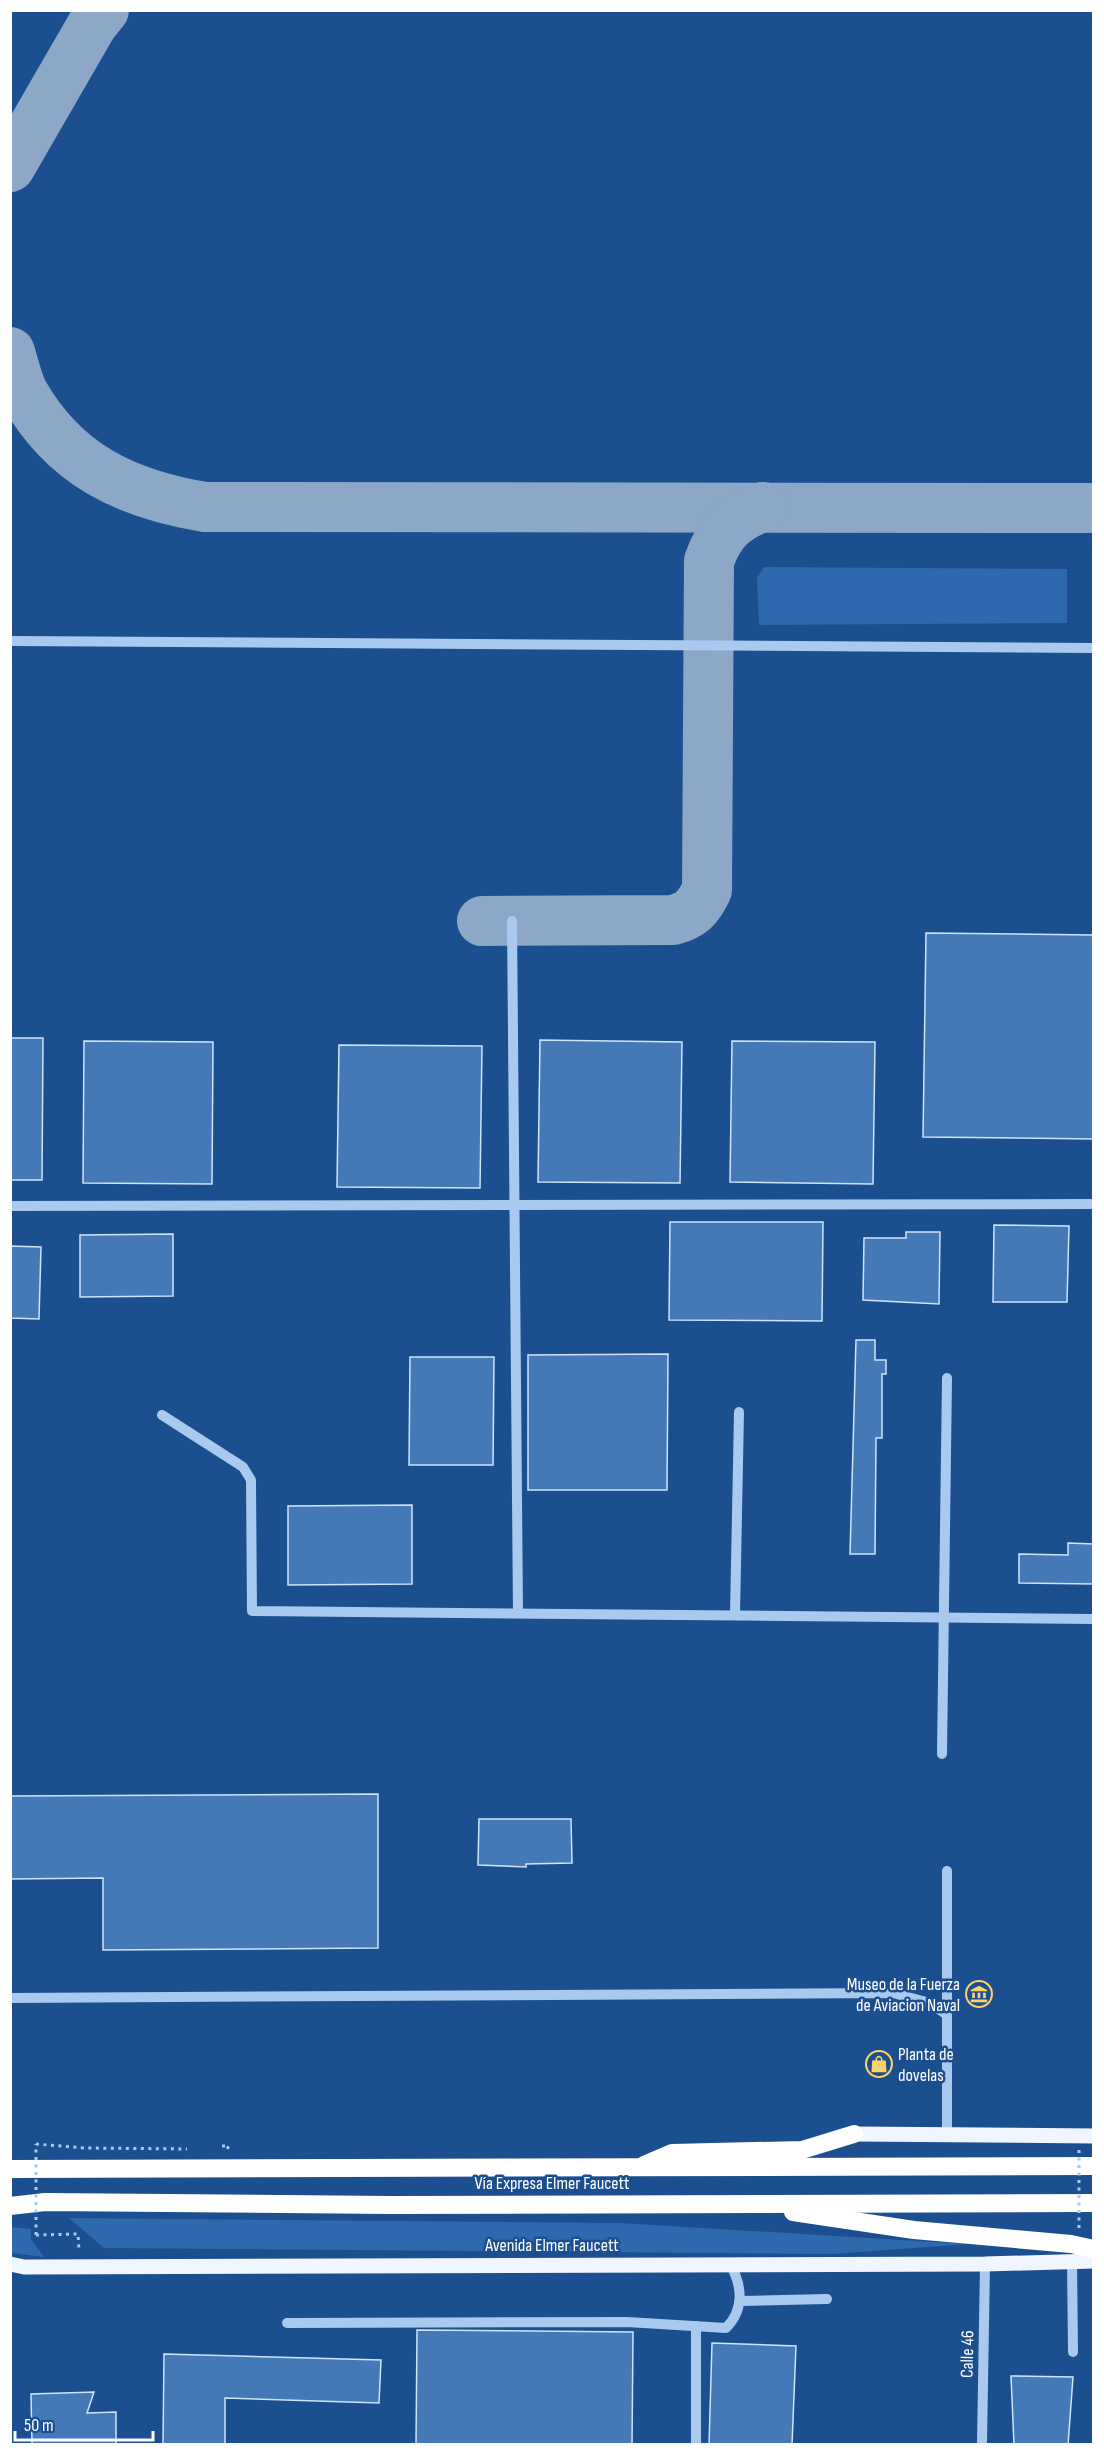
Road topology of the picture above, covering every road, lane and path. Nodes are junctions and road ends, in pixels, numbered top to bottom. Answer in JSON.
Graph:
{"nodes":[{"id":1,"x":10,"y":641,"type":"edge"},
{"id":2,"x":1094,"y":648,"type":"edge"},
{"id":3,"x":512,"y":921,"type":"dead end"},
{"id":4,"x":514,"y":1204,"type":"junction"},
{"id":5,"x":1094,"y":1204,"type":"edge"},
{"id":6,"x":10,"y":1206,"type":"edge"},
{"id":7,"x":947,"y":1378,"type":"dead end"},
{"id":8,"x":739,"y":1412,"type":"dead end"},
{"id":9,"x":162,"y":1416,"type":"dead end"},
{"id":10,"x":518,"y":1613,"type":"junction"},
{"id":11,"x":735,"y":1615,"type":"junction"},
{"id":12,"x":946,"y":1617,"type":"junction"},
{"id":13,"x":1094,"y":1619,"type":"edge"},
{"id":14,"x":942,"y":1754,"type":"dead end"},
{"id":15,"x":947,"y":1871,"type":"dead end"},
{"id":16,"x":10,"y":1998,"type":"edge"},
{"id":17,"x":947,"y":2015,"type":"junction"},
{"id":18,"x":854,"y":2134,"type":"joint"},
{"id":19,"x":947,"y":2135,"type":"junction"},
{"id":20,"x":1094,"y":2136,"type":"edge"},
{"id":21,"x":222,"y":2146,"type":"dead end"},
{"id":22,"x":192,"y":2149,"type":"dead end"},
{"id":23,"x":215,"y":2149,"type":"dead end"},
{"id":24,"x":1079,"y":2150,"type":"dead end"},
{"id":25,"x":1094,"y":2166,"type":"edge"},
{"id":26,"x":637,"y":2168,"type":"junction"},
{"id":27,"x":10,"y":2169,"type":"edge"},
{"id":28,"x":735,"y":2203,"type":"junction"},
{"id":29,"x":1094,"y":2203,"type":"edge"},
{"id":30,"x":10,"y":2206,"type":"edge"},
{"id":31,"x":1079,"y":2229,"type":"dead end"},
{"id":32,"x":1094,"y":2249,"type":"edge"},
{"id":33,"x":79,"y":2258,"type":"dead end"},
{"id":34,"x":1071,"y":2261,"type":"junction"},
{"id":35,"x":1094,"y":2261,"type":"edge"},
{"id":36,"x":10,"y":2264,"type":"edge"},
{"id":37,"x":730,"y":2264,"type":"junction"},
{"id":38,"x":985,"y":2264,"type":"junction"},
{"id":39,"x":827,"y":2299,"type":"dead end"},
{"id":40,"x":740,"y":2301,"type":"junction"},
{"id":41,"x":287,"y":2323,"type":"dead end"},
{"id":42,"x":696,"y":2326,"type":"junction"},
{"id":43,"x":1073,"y":2352,"type":"dead end"},
{"id":44,"x":696,"y":2445,"type":"edge"},
{"id":45,"x":982,"y":2445,"type":"edge"}],
"edges":[{"from":1,"to":2,"type":"street"},
{"from":3,"to":4,"type":"street"},
{"from":4,"to":5,"type":"street"},
{"from":4,"to":6,"type":"street"},
{"from":4,"to":10,"type":"street"},
{"from":7,"to":12,"type":"street"},
{"from":8,"to":11,"type":"street"},
{"from":9,"to":10,"type":"street"},
{"from":10,"to":11,"type":"street"},
{"from":11,"to":12,"type":"street"},
{"from":12,"to":13,"type":"street"},
{"from":12,"to":14,"type":"street"},
{"from":15,"to":17,"type":"street"},
{"from":16,"to":17,"type":"street"},
{"from":17,"to":19,"type":"street"},
{"from":18,"to":19,"type":"main road"},
{"from":18,"to":26,"type":"highway"},
{"from":19,"to":20,"type":"main road"},
{"from":21,"to":23,"type":"path"},
{"from":22,"to":33,"type":"path","bridge":true},
{"from":24,"to":31,"type":"path","bridge":true},
{"from":25,"to":26,"type":"highway","name":"Vía Expresa Elmer Faucett"},
{"from":26,"to":27,"type":"highway","name":"Vía Expresa Elmer Faucett"},
{"from":28,"to":29,"type":"highway","name":"Vía Expresa Elmer Faucett"},
{"from":28,"to":30,"type":"highway","name":"Vía Expresa Elmer Faucett"},
{"from":28,"to":32,"type":"highway"},
{"from":34,"to":35,"type":"main road","name":"Avenida Elmer Faucett"},
{"from":34,"to":38,"type":"main road","name":"Avenida Elmer Faucett"},
{"from":34,"to":43,"type":"street"},
{"from":36,"to":37,"type":"main road","name":"Avenida Elmer Faucett"},
{"from":37,"to":38,"type":"main road","name":"Avenida Elmer Faucett"},
{"from":37,"to":40,"type":"street"},
{"from":38,"to":45,"type":"street","name":"Calle 46"},
{"from":39,"to":40,"type":"street"},
{"from":40,"to":42,"type":"street"},
{"from":41,"to":42,"type":"street"},
{"from":42,"to":44,"type":"street"}]}
